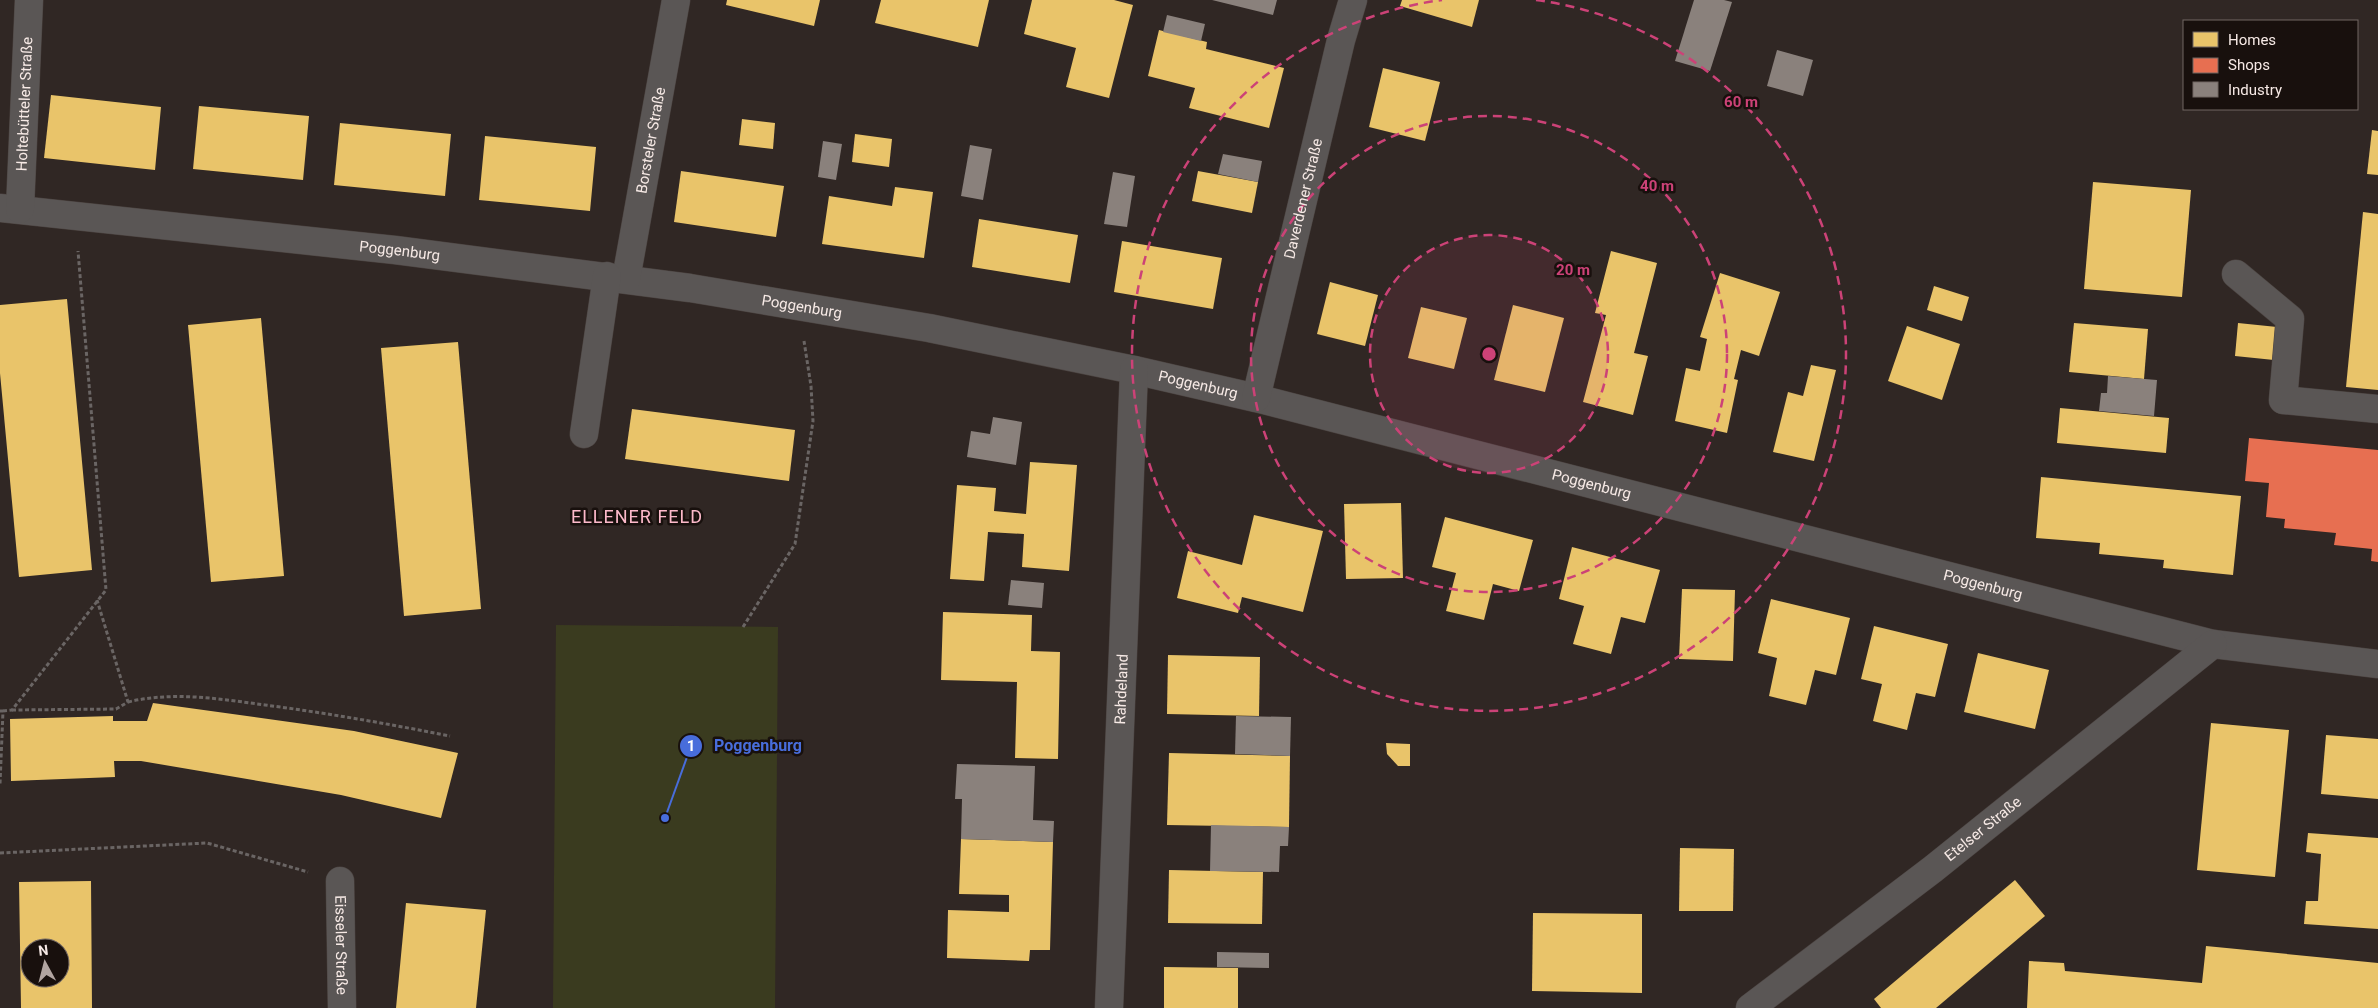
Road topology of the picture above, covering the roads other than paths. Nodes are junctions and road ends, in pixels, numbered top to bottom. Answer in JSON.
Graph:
{"nodes":[{"id":1,"x":29,"y":0,"type":"edge"},
{"id":2,"x":676,"y":0,"type":"edge"},
{"id":3,"x":1353,"y":0,"type":"edge"},
{"id":4,"x":10,"y":208,"type":"edge"},
{"id":5,"x":2236,"y":274,"type":"dead end"},
{"id":6,"x":616,"y":277,"type":"junction"},
{"id":7,"x":1134,"y":370,"type":"junction"},
{"id":8,"x":1256,"y":398,"type":"junction"},
{"id":9,"x":2378,"y":409,"type":"edge"},
{"id":10,"x":584,"y":434,"type":"dead end"},
{"id":11,"x":2213,"y":644,"type":"junction"},
{"id":12,"x":2378,"y":664,"type":"edge"},
{"id":13,"x":340,"y":881,"type":"road end"},
{"id":14,"x":342,"y":1008,"type":"edge"},
{"id":15,"x":1109,"y":1008,"type":"edge"},
{"id":16,"x":1750,"y":1008,"type":"edge"}],
"edges":[{"from":1,"to":4,"type":"street","name":"Holtebütteler Straße"},
{"from":2,"to":6,"type":"street","name":"Borsteler Straße"},
{"from":3,"to":8,"type":"street","name":"Daverdener Straße"},
{"from":4,"to":6,"type":"street","name":"Poggenburg"},
{"from":5,"to":9,"type":"street"},
{"from":6,"to":7,"type":"street","name":"Poggenburg"},
{"from":6,"to":10,"type":"street","name":"Borsteler Straße"},
{"from":7,"to":8,"type":"street","name":"Poggenburg"},
{"from":7,"to":15,"type":"street","name":"Rahdeland"},
{"from":8,"to":11,"type":"street","name":"Poggenburg"},
{"from":11,"to":12,"type":"street","name":"Poggenburg"},
{"from":11,"to":16,"type":"street","name":"Etelser Straße"},
{"from":13,"to":14,"type":"street","name":"Eisseler Straße"}]}
